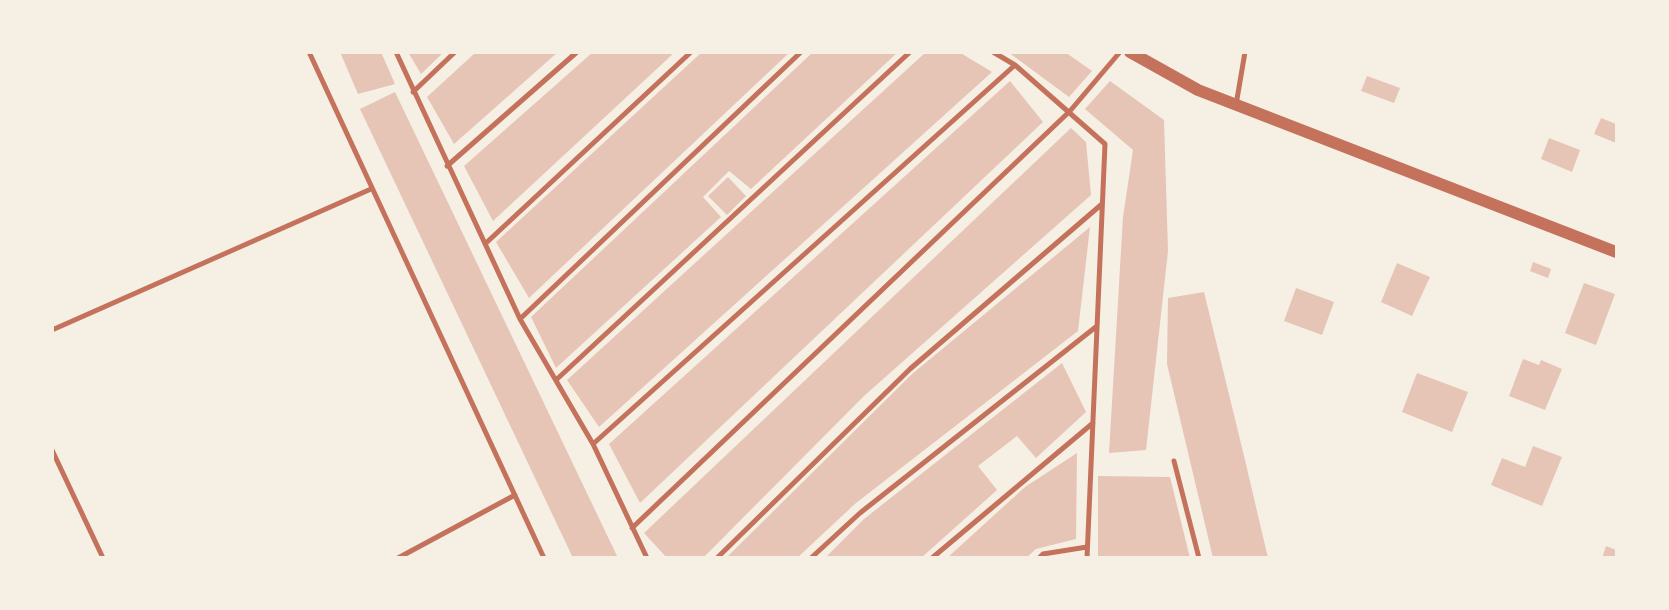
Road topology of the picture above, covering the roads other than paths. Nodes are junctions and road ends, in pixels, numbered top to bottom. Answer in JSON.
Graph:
{"nodes":[{"id":1,"x":309,"y":52,"type":"edge"},
{"id":2,"x":396,"y":52,"type":"edge"},
{"id":3,"x":456,"y":52,"type":"edge"},
{"id":4,"x":577,"y":52,"type":"edge"},
{"id":5,"x":691,"y":52,"type":"edge"},
{"id":6,"x":801,"y":52,"type":"edge"},
{"id":7,"x":910,"y":52,"type":"edge"},
{"id":8,"x":993,"y":52,"type":"edge"},
{"id":9,"x":1120,"y":52,"type":"edge"},
{"id":10,"x":1130,"y":52,"type":"edge"},
{"id":11,"x":1245,"y":52,"type":"edge"},
{"id":12,"x":1014,"y":65,"type":"junction"},
{"id":13,"x":413,"y":92,"type":"junction"},
{"id":14,"x":1236,"y":105,"type":"junction"},
{"id":15,"x":1070,"y":111,"type":"junction"},
{"id":16,"x":447,"y":166,"type":"junction"},
{"id":17,"x":371,"y":189,"type":"junction"},
{"id":18,"x":1102,"y":204,"type":"junction"},
{"id":19,"x":485,"y":244,"type":"junction"},
{"id":20,"x":1616,"y":252,"type":"edge"},
{"id":21,"x":520,"y":319,"type":"junction"},
{"id":22,"x":1097,"y":326,"type":"junction"},
{"id":23,"x":52,"y":330,"type":"edge"},
{"id":24,"x":556,"y":380,"type":"junction"},
{"id":25,"x":1093,"y":423,"type":"junction"},
{"id":26,"x":593,"y":444,"type":"junction"},
{"id":27,"x":52,"y":450,"type":"edge"},
{"id":28,"x":1174,"y":461,"type":"dead end"},
{"id":29,"x":515,"y":495,"type":"junction"},
{"id":30,"x":632,"y":528,"type":"junction"},
{"id":31,"x":1087,"y":547,"type":"junction"},
{"id":32,"x":103,"y":558,"type":"edge"},
{"id":33,"x":398,"y":558,"type":"edge"},
{"id":34,"x":544,"y":558,"type":"edge"},
{"id":35,"x":647,"y":558,"type":"edge"},
{"id":36,"x":717,"y":558,"type":"edge"},
{"id":37,"x":811,"y":558,"type":"edge"},
{"id":38,"x":932,"y":558,"type":"edge"},
{"id":39,"x":1039,"y":558,"type":"edge"},
{"id":40,"x":1087,"y":558,"type":"edge"},
{"id":41,"x":1199,"y":558,"type":"edge"}],
"edges":[{"from":1,"to":17,"type":"lane"},
{"from":2,"to":13,"type":"lane"},
{"from":3,"to":13,"type":"lane"},
{"from":4,"to":16,"type":"lane"},
{"from":5,"to":19,"type":"lane"},
{"from":6,"to":21,"type":"lane"},
{"from":7,"to":24,"type":"lane"},
{"from":8,"to":12,"type":"lane"},
{"from":9,"to":15,"type":"lane"},
{"from":10,"to":14,"type":"street"},
{"from":11,"to":14,"type":"lane"},
{"from":12,"to":15,"type":"lane"},
{"from":12,"to":26,"type":"lane"},
{"from":13,"to":16,"type":"lane"},
{"from":14,"to":20,"type":"street"},
{"from":15,"to":18,"type":"lane"},
{"from":15,"to":30,"type":"lane"},
{"from":16,"to":19,"type":"lane"},
{"from":17,"to":23,"type":"lane"},
{"from":17,"to":29,"type":"lane"},
{"from":18,"to":22,"type":"lane"},
{"from":18,"to":36,"type":"lane"},
{"from":19,"to":21,"type":"lane"},
{"from":21,"to":24,"type":"lane"},
{"from":22,"to":25,"type":"lane"},
{"from":22,"to":37,"type":"lane"},
{"from":24,"to":26,"type":"lane"},
{"from":25,"to":31,"type":"lane"},
{"from":25,"to":38,"type":"lane"},
{"from":26,"to":30,"type":"lane"},
{"from":27,"to":32,"type":"lane"},
{"from":28,"to":41,"type":"lane"},
{"from":29,"to":33,"type":"lane"},
{"from":29,"to":34,"type":"lane"},
{"from":30,"to":35,"type":"lane"},
{"from":31,"to":39,"type":"lane"},
{"from":31,"to":40,"type":"lane"}]}
